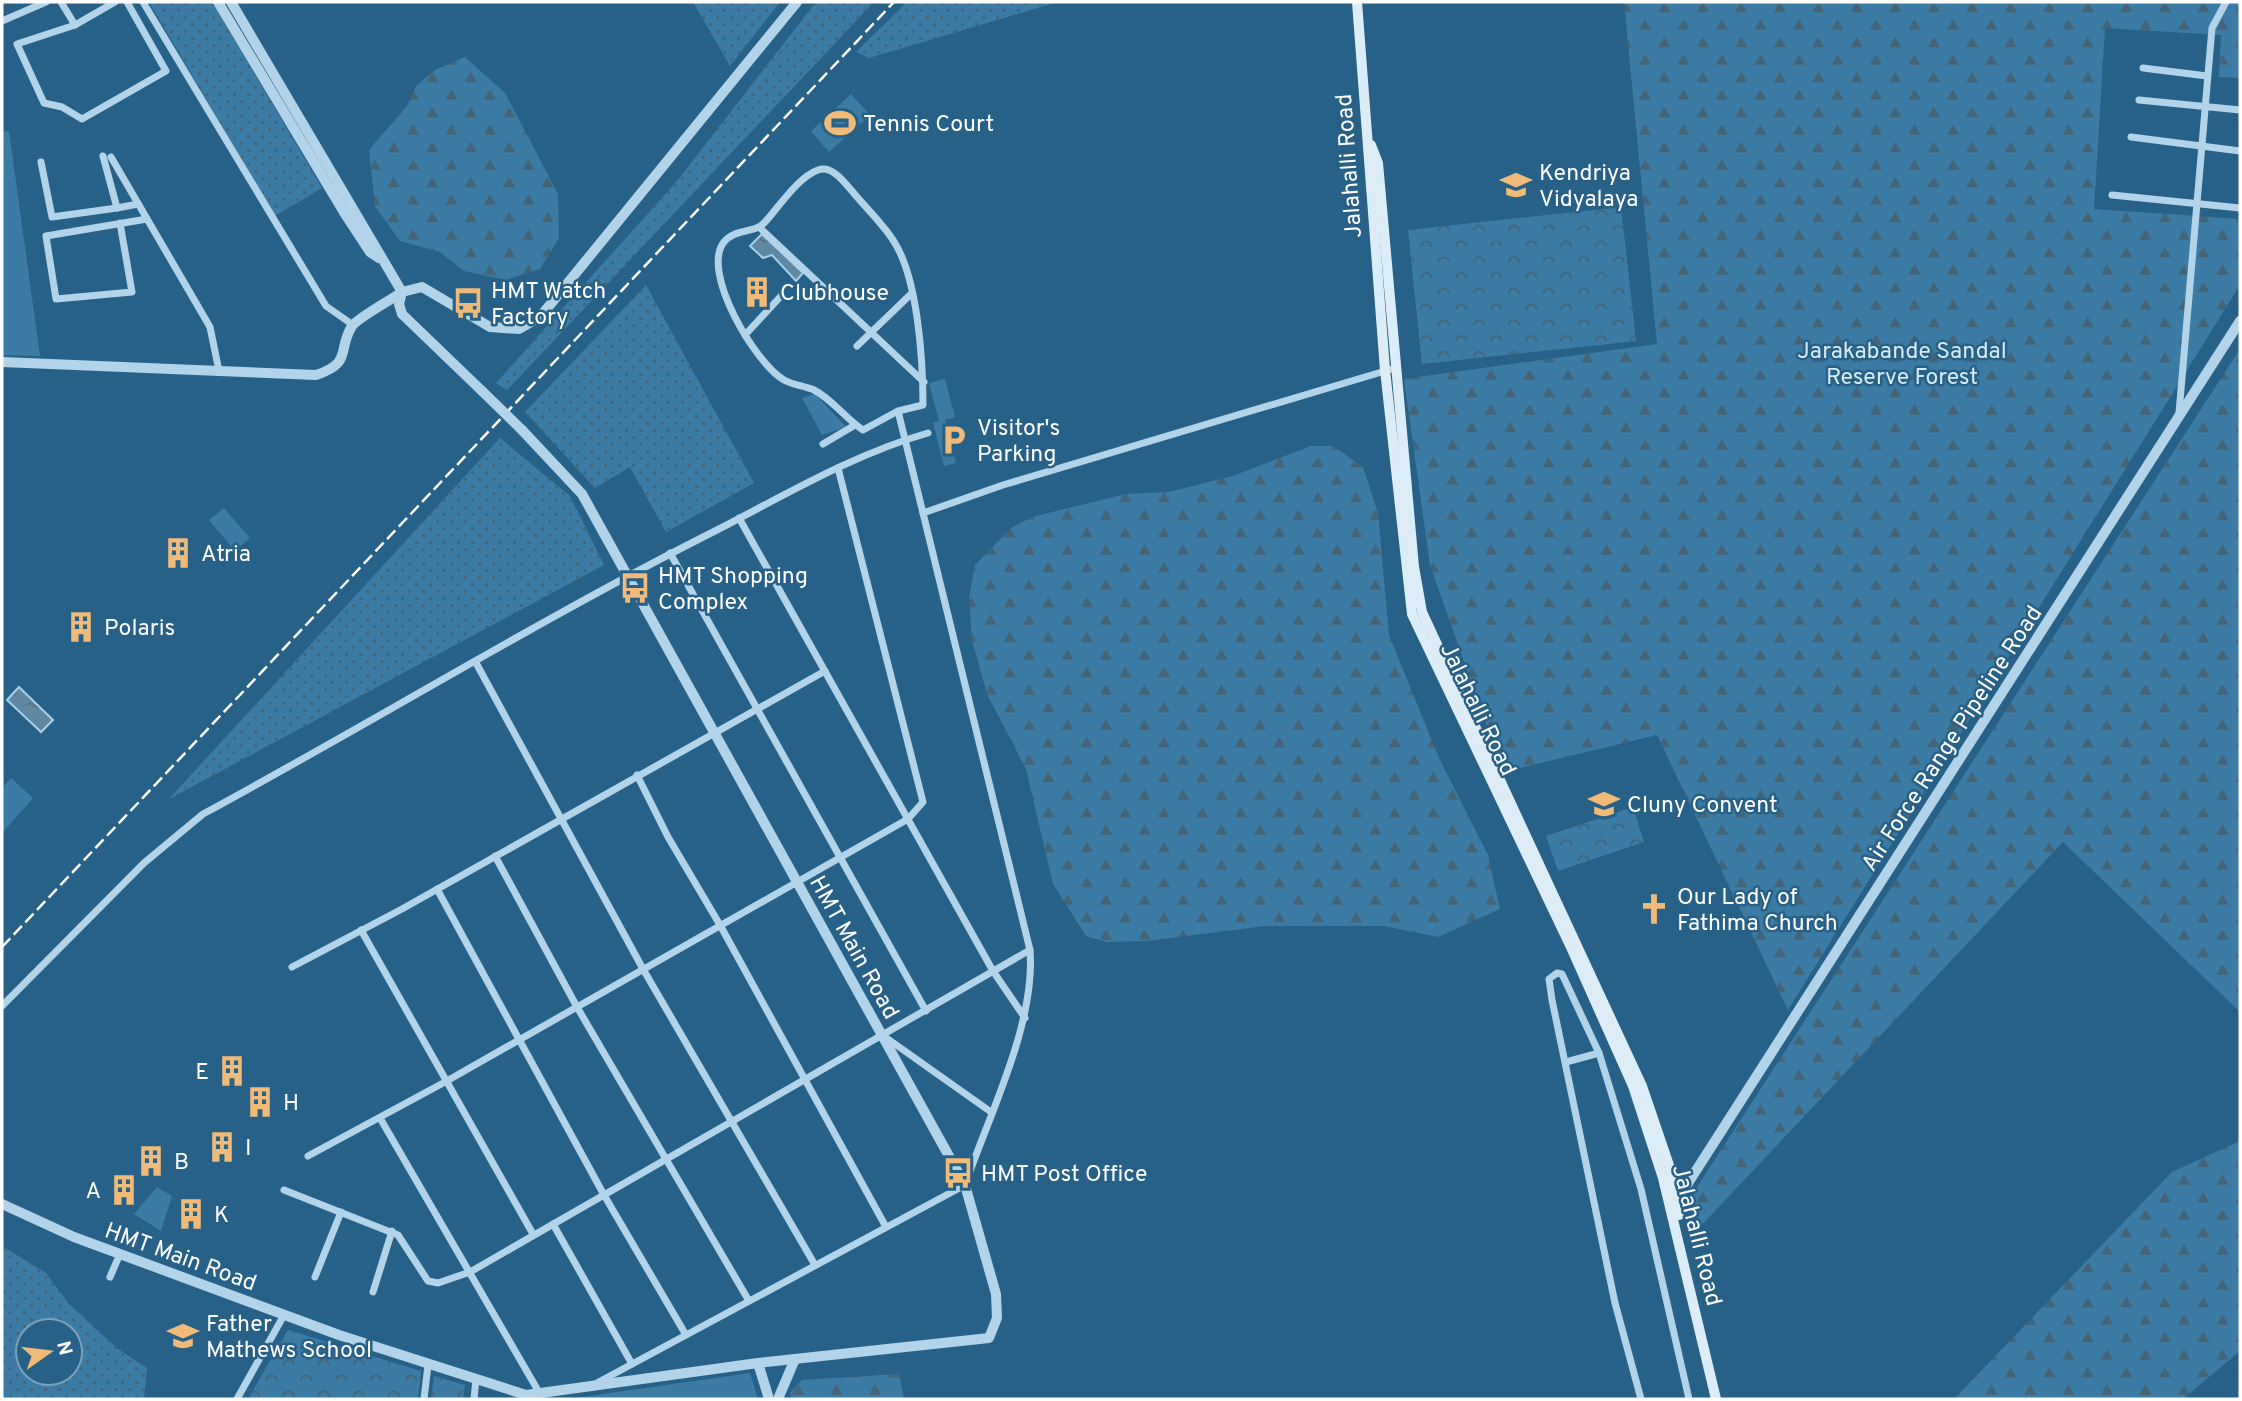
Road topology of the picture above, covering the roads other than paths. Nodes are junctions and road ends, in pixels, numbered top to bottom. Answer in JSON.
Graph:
{"nodes":[{"id":1,"x":46,"y":2,"type":"edge"},
{"id":2,"x":61,"y":2,"type":"edge"},
{"id":3,"x":115,"y":2,"type":"edge"},
{"id":4,"x":127,"y":2,"type":"edge"},
{"id":5,"x":144,"y":2,"type":"edge"},
{"id":6,"x":218,"y":2,"type":"edge"},
{"id":7,"x":231,"y":2,"type":"edge"},
{"id":8,"x":797,"y":2,"type":"edge"},
{"id":9,"x":1357,"y":2,"type":"edge"},
{"id":10,"x":2226,"y":2,"type":"edge"},
{"id":11,"x":2,"y":22,"type":"edge"},
{"id":12,"x":75,"y":25,"type":"junction"},
{"id":13,"x":2143,"y":68,"type":"dead end"},
{"id":14,"x":2207,"y":76,"type":"junction"},
{"id":15,"x":2139,"y":100,"type":"dead end"},
{"id":16,"x":2204,"y":106,"type":"junction"},
{"id":17,"x":2240,"y":110,"type":"edge"},
{"id":18,"x":2131,"y":137,"type":"dead end"},
{"id":19,"x":2201,"y":146,"type":"junction"},
{"id":20,"x":2240,"y":151,"type":"edge"},
{"id":21,"x":40,"y":162,"type":"dead end"},
{"id":22,"x":2112,"y":195,"type":"dead end"},
{"id":23,"x":2196,"y":203,"type":"junction"},
{"id":24,"x":138,"y":204,"type":"junction"},
{"id":25,"x":117,"y":208,"type":"junction"},
{"id":26,"x":2240,"y":208,"type":"edge"},
{"id":27,"x":147,"y":219,"type":"junction"},
{"id":28,"x":120,"y":223,"type":"junction"},
{"id":29,"x":760,"y":228,"type":"junction"},
{"id":30,"x":379,"y":258,"type":"junction"},
{"id":31,"x":402,"y":292,"type":"junction"},
{"id":32,"x":911,"y":294,"type":"junction"},
{"id":33,"x":781,"y":296,"type":"dead end"},
{"id":34,"x":2240,"y":321,"type":"edge"},
{"id":35,"x":353,"y":325,"type":"junction"},
{"id":36,"x":872,"y":332,"type":"junction"},
{"id":37,"x":745,"y":335,"type":"junction"},
{"id":38,"x":857,"y":346,"type":"dead end"},
{"id":39,"x":2,"y":362,"type":"edge"},
{"id":40,"x":1390,"y":369,"type":"junction"},
{"id":41,"x":219,"y":371,"type":"junction"},
{"id":42,"x":925,"y":382,"type":"junction"},
{"id":43,"x":898,"y":411,"type":"junction"},
{"id":44,"x":2179,"y":417,"type":"junction"},
{"id":45,"x":855,"y":425,"type":"junction"},
{"id":46,"x":928,"y":433,"type":"dead end"},
{"id":47,"x":905,"y":439,"type":"junction"},
{"id":48,"x":822,"y":444,"type":"dead end"},
{"id":49,"x":838,"y":468,"type":"junction"},
{"id":50,"x":923,"y":513,"type":"junction"},
{"id":51,"x":739,"y":518,"type":"junction"},
{"id":52,"x":670,"y":553,"type":"junction"},
{"id":53,"x":627,"y":575,"type":"junction"},
{"id":54,"x":475,"y":661,"type":"junction"},
{"id":55,"x":825,"y":671,"type":"junction"},
{"id":56,"x":757,"y":708,"type":"junction"},
{"id":57,"x":713,"y":733,"type":"junction"},
{"id":58,"x":637,"y":775,"type":"junction"},
{"id":59,"x":561,"y":819,"type":"junction"},
{"id":60,"x":908,"y":819,"type":"junction"},
{"id":61,"x":495,"y":856,"type":"junction"},
{"id":62,"x":840,"y":857,"type":"junction"},
{"id":63,"x":796,"y":881,"type":"junction"},
{"id":64,"x":437,"y":889,"type":"junction"},
{"id":65,"x":720,"y":925,"type":"junction"},
{"id":66,"x":361,"y":930,"type":"junction"},
{"id":67,"x":1030,"y":950,"type":"junction"},
{"id":68,"x":292,"y":967,"type":"dead end"},
{"id":69,"x":643,"y":969,"type":"junction"},
{"id":70,"x":993,"y":971,"type":"junction"},
{"id":71,"x":2,"y":1006,"type":"edge"},
{"id":72,"x":577,"y":1007,"type":"junction"},
{"id":73,"x":926,"y":1011,"type":"junction"},
{"id":74,"x":1025,"y":1018,"type":"junction"},
{"id":75,"x":883,"y":1036,"type":"junction"},
{"id":76,"x":519,"y":1040,"type":"junction"},
{"id":77,"x":1599,"y":1053,"type":"junction"},
{"id":78,"x":1566,"y":1062,"type":"junction"},
{"id":79,"x":804,"y":1081,"type":"junction"},
{"id":80,"x":445,"y":1082,"type":"junction"},
{"id":81,"x":990,"y":1112,"type":"junction"},
{"id":82,"x":380,"y":1118,"type":"junction"},
{"id":83,"x":731,"y":1123,"type":"junction"},
{"id":84,"x":307,"y":1156,"type":"dead end"},
{"id":85,"x":665,"y":1160,"type":"junction"},
{"id":86,"x":965,"y":1185,"type":"junction"},
{"id":87,"x":284,"y":1190,"type":"dead end"},
{"id":88,"x":604,"y":1195,"type":"junction"},
{"id":89,"x":2,"y":1204,"type":"edge"},
{"id":90,"x":1673,"y":1205,"type":"junction"},
{"id":91,"x":341,"y":1212,"type":"junction"},
{"id":92,"x":553,"y":1224,"type":"junction"},
{"id":93,"x":886,"y":1227,"type":"junction"},
{"id":94,"x":392,"y":1231,"type":"junction"},
{"id":95,"x":533,"y":1234,"type":"junction"},
{"id":96,"x":120,"y":1254,"type":"junction"},
{"id":97,"x":816,"y":1265,"type":"junction"},
{"id":98,"x":470,"y":1272,"type":"junction"},
{"id":99,"x":314,"y":1277,"type":"dead end"},
{"id":100,"x":110,"y":1278,"type":"dead end"},
{"id":101,"x":373,"y":1292,"type":"dead end"},
{"id":102,"x":749,"y":1301,"type":"junction"},
{"id":103,"x":284,"y":1315,"type":"junction"},
{"id":104,"x":686,"y":1335,"type":"junction"},
{"id":105,"x":795,"y":1359,"type":"junction"},
{"id":106,"x":758,"y":1363,"type":"junction"},
{"id":107,"x":632,"y":1364,"type":"junction"},
{"id":108,"x":428,"y":1365,"type":"junction"},
{"id":109,"x":476,"y":1379,"type":"junction"},
{"id":110,"x":586,"y":1389,"type":"junction"},
{"id":111,"x":540,"y":1394,"type":"junction"},
{"id":112,"x":236,"y":1399,"type":"edge"},
{"id":113,"x":424,"y":1399,"type":"edge"},
{"id":114,"x":474,"y":1399,"type":"edge"},
{"id":115,"x":769,"y":1399,"type":"edge"},
{"id":116,"x":778,"y":1399,"type":"edge"},
{"id":117,"x":1641,"y":1399,"type":"edge"},
{"id":118,"x":1689,"y":1399,"type":"edge"},
{"id":119,"x":1718,"y":1399,"type":"edge"}],
"edges":[{"from":1,"to":11,"type":"street"},
{"from":2,"to":12,"type":"street"},
{"from":3,"to":12,"type":"street"},
{"from":4,"to":12,"type":"street"},
{"from":5,"to":35,"type":"street"},
{"from":6,"to":30,"type":"street"},
{"from":7,"to":30,"type":"street"},
{"from":8,"to":31,"type":"street"},
{"from":9,"to":40,"type":"main road","name":"Jalahalli Road"},
{"from":10,"to":14,"type":"street"},
{"from":13,"to":14,"type":"street"},
{"from":14,"to":16,"type":"street"},
{"from":15,"to":16,"type":"street"},
{"from":16,"to":17,"type":"street"},
{"from":16,"to":19,"type":"street"},
{"from":18,"to":19,"type":"street"},
{"from":19,"to":20,"type":"street"},
{"from":19,"to":23,"type":"street"},
{"from":21,"to":25,"type":"street"},
{"from":22,"to":23,"type":"street"},
{"from":23,"to":26,"type":"street"},
{"from":23,"to":44,"type":"street"},
{"from":24,"to":25,"type":"street"},
{"from":24,"to":25,"type":"street"},
{"from":24,"to":27,"type":"street"},
{"from":27,"to":28,"type":"street"},
{"from":27,"to":41,"type":"street"},
{"from":28,"to":28,"type":"street"},
{"from":29,"to":32,"type":"street"},
{"from":29,"to":36,"type":"street"},
{"from":29,"to":37,"type":"street"},
{"from":30,"to":31,"type":"street","name":"HMT Main Road"},
{"from":31,"to":35,"type":"street"},
{"from":31,"to":53,"type":"street","name":"HMT Main Road","bridge":true},
{"from":32,"to":36,"type":"street"},
{"from":32,"to":42,"type":"street"},
{"from":33,"to":37,"type":"street"},
{"from":34,"to":44,"type":"street","name":"Air Force Range Pipeline Road"},
{"from":35,"to":41,"type":"street"},
{"from":36,"to":38,"type":"street"},
{"from":36,"to":42,"type":"street"},
{"from":37,"to":45,"type":"street"},
{"from":39,"to":41,"type":"street"},
{"from":40,"to":50,"type":"street"},
{"from":40,"to":90,"type":"main road","name":"Jalahalli Road"},
{"from":42,"to":43,"type":"street"},
{"from":43,"to":45,"type":"street"},
{"from":43,"to":47,"type":"street"},
{"from":44,"to":90,"type":"street","name":"Air Force Range Pipeline Road"},
{"from":45,"to":48,"type":"street"},
{"from":46,"to":47,"type":"street"},
{"from":47,"to":49,"type":"street"},
{"from":47,"to":50,"type":"street"},
{"from":49,"to":51,"type":"street"},
{"from":49,"to":60,"type":"street"},
{"from":50,"to":67,"type":"street"},
{"from":51,"to":52,"type":"street"},
{"from":51,"to":55,"type":"street"},
{"from":52,"to":53,"type":"street"},
{"from":52,"to":56,"type":"street"},
{"from":53,"to":54,"type":"street"},
{"from":53,"to":57,"type":"street","name":"HMT Main Road"},
{"from":54,"to":59,"type":"street"},
{"from":54,"to":71,"type":"street"},
{"from":55,"to":56,"type":"street"},
{"from":55,"to":60,"type":"street"},
{"from":56,"to":57,"type":"street"},
{"from":56,"to":62,"type":"street"},
{"from":57,"to":58,"type":"street"},
{"from":57,"to":63,"type":"street","name":"HMT Main Road"},
{"from":58,"to":59,"type":"street"},
{"from":58,"to":65,"type":"street"},
{"from":59,"to":61,"type":"street"},
{"from":59,"to":69,"type":"street"},
{"from":60,"to":62,"type":"street"},
{"from":60,"to":70,"type":"street"},
{"from":61,"to":64,"type":"street"},
{"from":61,"to":72,"type":"street"},
{"from":62,"to":63,"type":"street"},
{"from":62,"to":73,"type":"street"},
{"from":63,"to":65,"type":"street"},
{"from":63,"to":75,"type":"street","name":"HMT Main Road"},
{"from":64,"to":66,"type":"street"},
{"from":64,"to":76,"type":"street"},
{"from":65,"to":69,"type":"street"},
{"from":65,"to":79,"type":"street"},
{"from":66,"to":68,"type":"street"},
{"from":66,"to":80,"type":"street"},
{"from":67,"to":70,"type":"street"},
{"from":67,"to":74,"type":"street"},
{"from":69,"to":72,"type":"street"},
{"from":69,"to":83,"type":"street"},
{"from":70,"to":73,"type":"street"},
{"from":70,"to":74,"type":"street"},
{"from":72,"to":76,"type":"street"},
{"from":72,"to":85,"type":"street"},
{"from":73,"to":75,"type":"street"},
{"from":74,"to":81,"type":"street"},
{"from":75,"to":79,"type":"street"},
{"from":75,"to":81,"type":"street"},
{"from":75,"to":86,"type":"street","name":"HMT Main Road"},
{"from":76,"to":80,"type":"street"},
{"from":76,"to":88,"type":"street"},
{"from":77,"to":78,"type":"street"},
{"from":77,"to":78,"type":"street"},
{"from":77,"to":118,"type":"street"},
{"from":78,"to":117,"type":"street"},
{"from":79,"to":83,"type":"street"},
{"from":79,"to":93,"type":"street"},
{"from":80,"to":82,"type":"street"},
{"from":80,"to":95,"type":"street"},
{"from":81,"to":86,"type":"street"},
{"from":82,"to":84,"type":"street"},
{"from":82,"to":98,"type":"street"},
{"from":83,"to":85,"type":"street"},
{"from":83,"to":97,"type":"street"},
{"from":85,"to":88,"type":"street"},
{"from":85,"to":102,"type":"street"},
{"from":86,"to":93,"type":"street"},
{"from":86,"to":105,"type":"street","name":"HMT Main Road"},
{"from":87,"to":91,"type":"street"},
{"from":88,"to":92,"type":"street"},
{"from":88,"to":104,"type":"street"},
{"from":89,"to":96,"type":"street","name":"HMT Main Road"},
{"from":90,"to":119,"type":"main road","name":"Jalahalli Road"},
{"from":91,"to":94,"type":"street"},
{"from":91,"to":99,"type":"street"},
{"from":92,"to":95,"type":"street"},
{"from":92,"to":107,"type":"street"},
{"from":93,"to":97,"type":"street"},
{"from":94,"to":98,"type":"street"},
{"from":94,"to":101,"type":"street"},
{"from":95,"to":98,"type":"street"},
{"from":96,"to":100,"type":"street"},
{"from":96,"to":103,"type":"street","name":"HMT Main Road"},
{"from":97,"to":102,"type":"street"},
{"from":98,"to":111,"type":"street"},
{"from":102,"to":104,"type":"street"},
{"from":103,"to":108,"type":"street","name":"HMT Main Road"},
{"from":103,"to":112,"type":"street"},
{"from":104,"to":107,"type":"street"},
{"from":105,"to":106,"type":"street","name":"HMT Main Road"},
{"from":105,"to":116,"type":"street"},
{"from":106,"to":110,"type":"street","name":"HMT Main Road"},
{"from":106,"to":115,"type":"street"},
{"from":107,"to":110,"type":"street"},
{"from":108,"to":109,"type":"street","name":"HMT Main Road"},
{"from":108,"to":113,"type":"street"},
{"from":109,"to":111,"type":"street","name":"HMT Main Road"},
{"from":109,"to":114,"type":"street"},
{"from":110,"to":111,"type":"street","name":"HMT Main Road"}]}
